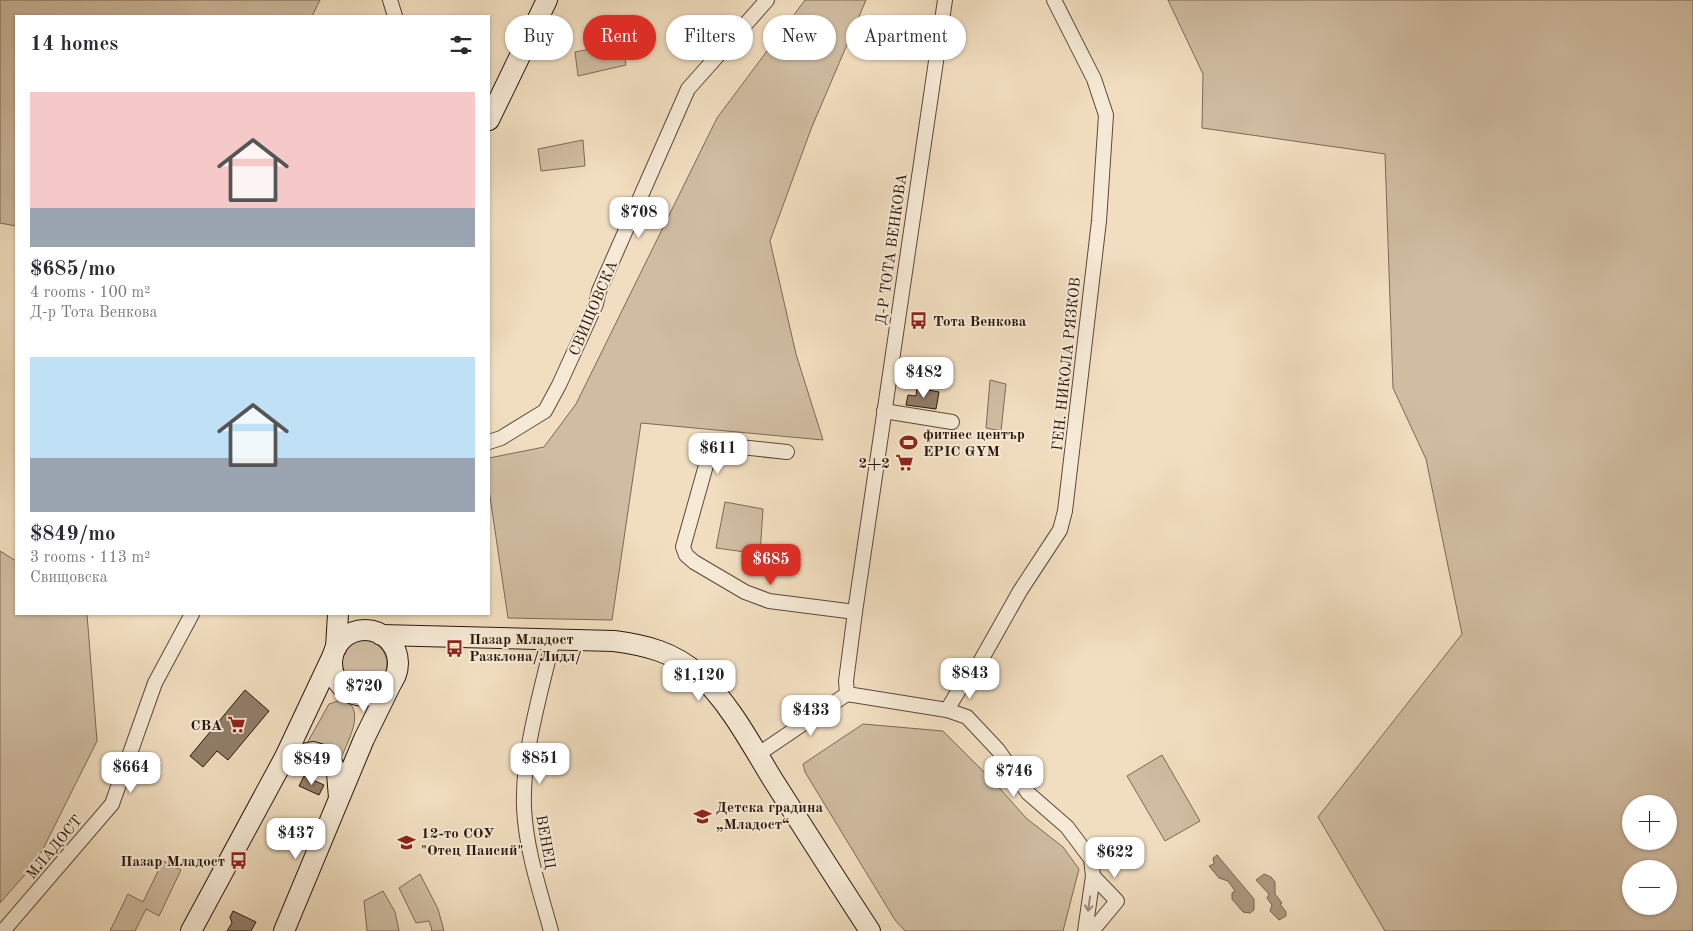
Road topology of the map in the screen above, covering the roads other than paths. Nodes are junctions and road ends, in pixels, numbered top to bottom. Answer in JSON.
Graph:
{"nodes":[{"id":1,"x":390,"y":0,"type":"edge"},
{"id":2,"x":547,"y":0,"type":"edge"},
{"id":3,"x":767,"y":0,"type":"edge"},
{"id":4,"x":945,"y":0,"type":"edge"},
{"id":5,"x":1054,"y":0,"type":"edge"},
{"id":6,"x":395,"y":15,"type":"edge"},
{"id":7,"x":490,"y":118,"type":"edge"},
{"id":8,"x":884,"y":411,"type":"junction"},
{"id":9,"x":952,"y":422,"type":"dead end"},
{"id":10,"x":490,"y":442,"type":"edge"},
{"id":11,"x":788,"y":452,"type":"dead end"},
{"id":12,"x":855,"y":612,"type":"junction"},
{"id":13,"x":191,"y":615,"type":"edge"},
{"id":14,"x":338,"y":615,"type":"edge"},
{"id":15,"x":352,"y":615,"type":"edge"},
{"id":16,"x":374,"y":633,"type":"junction"},
{"id":17,"x":429,"y":638,"type":"junction"},
{"id":18,"x":553,"y":639,"type":"junction"},
{"id":19,"x":334,"y":652,"type":"junction"},
{"id":20,"x":395,"y":674,"type":"junction"},
{"id":21,"x":353,"y":693,"type":"junction"},
{"id":22,"x":847,"y":694,"type":"junction"},
{"id":23,"x":947,"y":710,"type":"junction"},
{"id":24,"x":306,"y":715,"type":"junction"},
{"id":25,"x":364,"y":739,"type":"junction"},
{"id":26,"x":757,"y":755,"type":"junction"},
{"id":27,"x":285,"y":757,"type":"junction"},
{"id":28,"x":339,"y":802,"type":"junction"},
{"id":29,"x":1092,"y":876,"type":"junction"},
{"id":30,"x":3,"y":931,"type":"edge"},
{"id":31,"x":191,"y":931,"type":"edge"},
{"id":32,"x":284,"y":931,"type":"edge"},
{"id":33,"x":552,"y":931,"type":"edge"},
{"id":34,"x":870,"y":931,"type":"edge"},
{"id":35,"x":1085,"y":931,"type":"edge"},
{"id":36,"x":1092,"y":931,"type":"edge"}],
"edges":[{"from":1,"to":6,"type":"street"},
{"from":2,"to":7,"type":"street"},
{"from":3,"to":10,"type":"street","name":"СВИЩОВСКА"},
{"from":4,"to":8,"type":"street","name":"Д-Р ТОТА ВЕНКОВА"},
{"from":5,"to":23,"type":"street","name":"ГЕН. НИКОЛА РЯЗКОВ"},
{"from":8,"to":9,"type":"street"},
{"from":8,"to":12,"type":"street","name":"Д-Р ТОТА ВЕНКОВА"},
{"from":11,"to":12,"type":"street"},
{"from":12,"to":22,"type":"street","name":"Д-Р ТОТА ВЕНКОВА"},
{"from":13,"to":30,"type":"street","name":"МЛАДОСТ"},
{"from":14,"to":19,"type":"street"},
{"from":15,"to":16,"type":"street"},
{"from":16,"to":17,"type":"street"},
{"from":16,"to":19,"type":"street"},
{"from":16,"to":20,"type":"street"},
{"from":17,"to":18,"type":"street"},
{"from":17,"to":20,"type":"street"},
{"from":18,"to":26,"type":"street"},
{"from":18,"to":33,"type":"street","name":"ВЕНЕЦ"},
{"from":19,"to":21,"type":"street"},
{"from":19,"to":24,"type":"street"},
{"from":20,"to":21,"type":"street"},
{"from":20,"to":25,"type":"street"},
{"from":21,"to":24,"type":"street"},
{"from":21,"to":25,"type":"street"},
{"from":22,"to":23,"type":"street"},
{"from":22,"to":26,"type":"street"},
{"from":23,"to":29,"type":"street"},
{"from":24,"to":27,"type":"street"},
{"from":25,"to":28,"type":"street"},
{"from":26,"to":34,"type":"street"},
{"from":27,"to":28,"type":"street"},
{"from":27,"to":31,"type":"street"},
{"from":28,"to":32,"type":"street"},
{"from":29,"to":35,"type":"street","one_way":true},
{"from":29,"to":36,"type":"street"}]}
